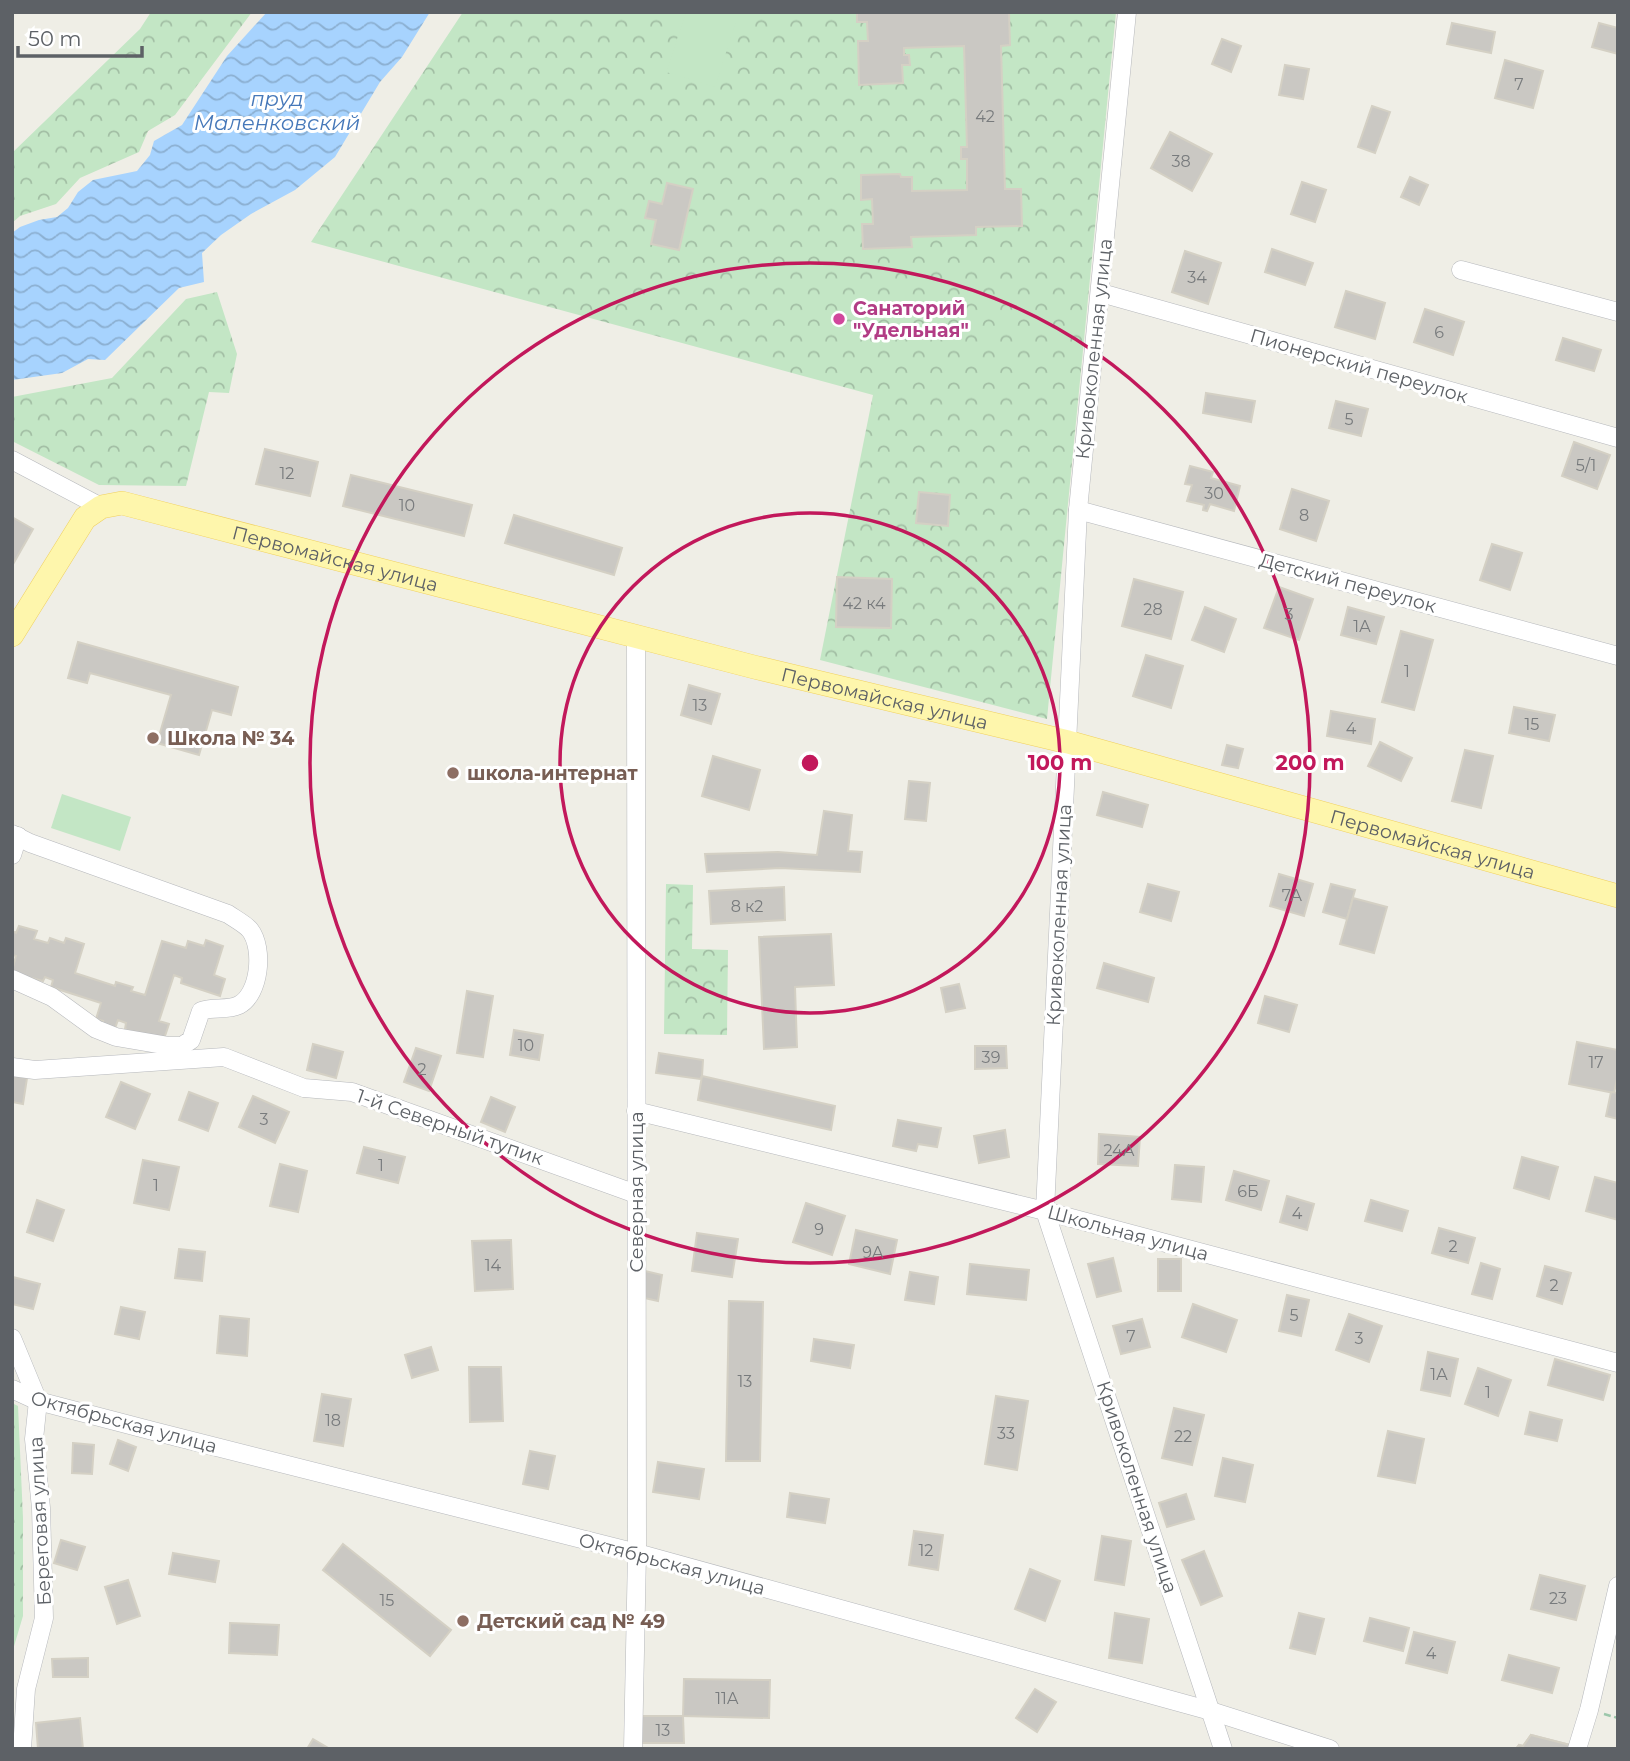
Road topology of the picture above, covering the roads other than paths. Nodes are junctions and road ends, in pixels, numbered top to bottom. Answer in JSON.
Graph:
{"nodes":[{"id":1,"x":1127,"y":12,"type":"edge"},
{"id":2,"x":1461,"y":270,"type":"dead end"},
{"id":3,"x":1101,"y":293,"type":"junction"},
{"id":4,"x":1618,"y":313,"type":"edge"},
{"id":5,"x":1618,"y":438,"type":"edge"},
{"id":6,"x":12,"y":460,"type":"edge"},
{"id":7,"x":101,"y":507,"type":"junction"},
{"id":8,"x":1078,"y":510,"type":"junction"},
{"id":9,"x":12,"y":635,"type":"edge"},
{"id":10,"x":636,"y":636,"type":"junction"},
{"id":11,"x":1618,"y":656,"type":"edge"},
{"id":12,"x":1069,"y":743,"type":"junction"},
{"id":13,"x":15,"y":835,"type":"edge"},
{"id":14,"x":12,"y":855,"type":"edge"},
{"id":15,"x":1618,"y":896,"type":"edge"},
{"id":16,"x":12,"y":979,"type":"edge"},
{"id":17,"x":12,"y":1067,"type":"edge"},
{"id":18,"x":636,"y":1111,"type":"junction"},
{"id":19,"x":636,"y":1194,"type":"junction"},
{"id":20,"x":1045,"y":1211,"type":"junction"},
{"id":21,"x":12,"y":1338,"type":"edge"},
{"id":22,"x":1618,"y":1363,"type":"edge"},
{"id":23,"x":12,"y":1389,"type":"edge"},
{"id":24,"x":38,"y":1401,"type":"junction"},
{"id":25,"x":637,"y":1553,"type":"junction"},
{"id":26,"x":1618,"y":1586,"type":"edge"},
{"id":27,"x":1211,"y":1711,"type":"junction"},
{"id":28,"x":22,"y":1749,"type":"edge"},
{"id":29,"x":633,"y":1749,"type":"edge"},
{"id":30,"x":1223,"y":1749,"type":"edge"},
{"id":31,"x":1330,"y":1749,"type":"edge"},
{"id":32,"x":1577,"y":1749,"type":"edge"}],
"edges":[{"from":1,"to":3,"type":"street","name":"Кривоколенная улица"},
{"from":2,"to":4,"type":"street"},
{"from":3,"to":5,"type":"street","name":"Пионерский переулок"},
{"from":3,"to":8,"type":"street","name":"Кривоколенная улица"},
{"from":6,"to":7,"type":"street"},
{"from":7,"to":9,"type":"main road"},
{"from":7,"to":10,"type":"main road","name":"Первомайская улица"},
{"from":8,"to":11,"type":"street","name":"Детский переулок"},
{"from":8,"to":12,"type":"street","name":"Кривоколенная улица"},
{"from":10,"to":12,"type":"main road","name":"Первомайская улица"},
{"from":10,"to":18,"type":"street","name":"Северная улица"},
{"from":12,"to":15,"type":"main road","name":"Первомайская улица"},
{"from":12,"to":20,"type":"street","name":"Кривоколенная улица"},
{"from":13,"to":14,"type":"street"},
{"from":13,"to":16,"type":"street"},
{"from":17,"to":19,"type":"street","name":"1-й Северный тупик"},
{"from":18,"to":19,"type":"street","name":"Северная улица"},
{"from":18,"to":20,"type":"street","name":"Школьная улица"},
{"from":19,"to":25,"type":"street","name":"Северная улица"},
{"from":20,"to":22,"type":"street","name":"Школьная улица"},
{"from":20,"to":27,"type":"street","name":"Кривоколенная улица"},
{"from":21,"to":24,"type":"street","name":"Береговая улица"},
{"from":23,"to":24,"type":"street","name":"Октябрьская улица"},
{"from":24,"to":25,"type":"street","name":"Октябрьская улица"},
{"from":24,"to":28,"type":"street","name":"Береговая улица"},
{"from":25,"to":27,"type":"street","name":"Октябрьская улица"},
{"from":25,"to":29,"type":"street","name":"Северная улица"},
{"from":26,"to":32,"type":"street"},
{"from":27,"to":30,"type":"street","name":"Кривоколенная улица"},
{"from":27,"to":31,"type":"street","name":"Октябрьская улица"}]}
